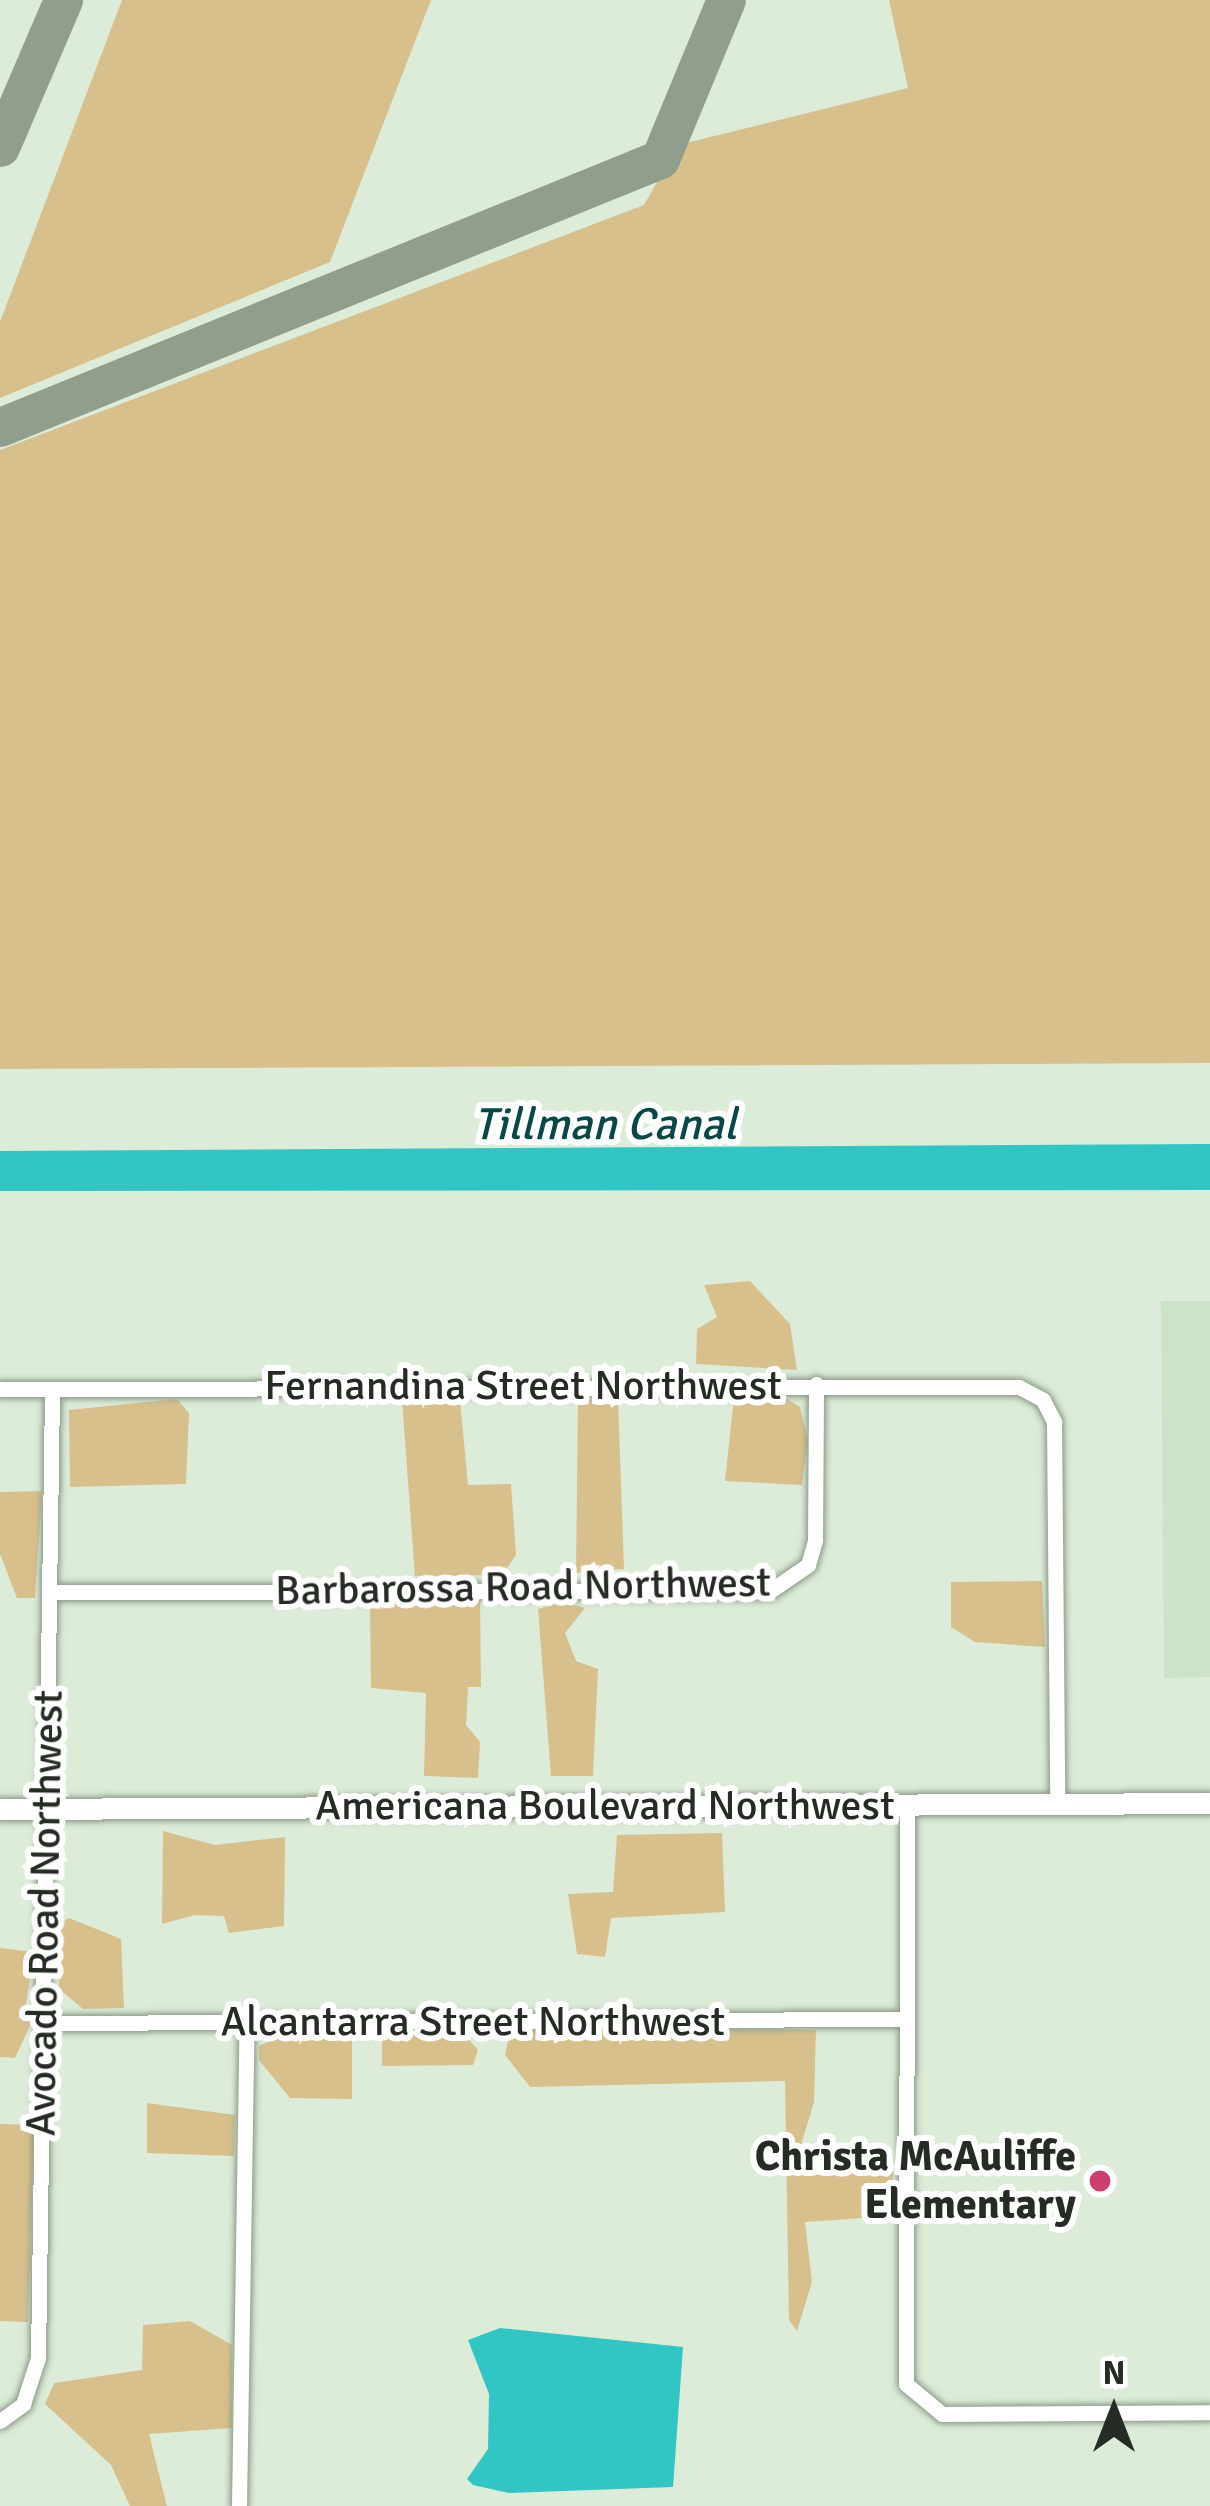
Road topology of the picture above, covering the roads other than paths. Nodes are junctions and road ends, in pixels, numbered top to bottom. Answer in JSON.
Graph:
{"nodes":[{"id":1,"x":816,"y":1384,"type":"junction"},
{"id":2,"x":0,"y":1389,"type":"edge"},
{"id":3,"x":52,"y":1389,"type":"junction"},
{"id":4,"x":50,"y":1592,"type":"junction"},
{"id":5,"x":1057,"y":1803,"type":"junction"},
{"id":6,"x":1210,"y":1803,"type":"edge"},
{"id":7,"x":907,"y":1804,"type":"junction"},
{"id":8,"x":0,"y":1809,"type":"edge"},
{"id":9,"x":47,"y":1809,"type":"junction"},
{"id":10,"x":905,"y":2019,"type":"junction"},
{"id":11,"x":247,"y":2023,"type":"junction"},
{"id":12,"x":42,"y":2024,"type":"junction"},
{"id":13,"x":1210,"y":2413,"type":"edge"},
{"id":14,"x":0,"y":2421,"type":"edge"},
{"id":15,"x":239,"y":2506,"type":"edge"}],
"edges":[{"from":1,"to":3,"type":"street","name":"Fernandina Street Northwest"},
{"from":1,"to":4,"type":"street","name":"Barbarossa Road Northwest"},
{"from":1,"to":5,"type":"street","name":"Fernandina Street Northwest"},
{"from":2,"to":3,"type":"street","name":"Fernandina Street Northwest"},
{"from":3,"to":4,"type":"street","name":"Avocado Road Northwest"},
{"from":4,"to":9,"type":"street","name":"Avocado Road Northwest"},
{"from":5,"to":6,"type":"street","name":"Americana Boulevard Northwest"},
{"from":5,"to":7,"type":"street","name":"Americana Boulevard Northwest"},
{"from":7,"to":9,"type":"street","name":"Americana Boulevard Northwest"},
{"from":7,"to":10,"type":"street"},
{"from":8,"to":9,"type":"street","name":"Americana Boulevard Northwest"},
{"from":9,"to":12,"type":"street","name":"Avocado Road Northwest"},
{"from":10,"to":11,"type":"street","name":"Alcantarra Street Northwest"},
{"from":10,"to":13,"type":"street"},
{"from":11,"to":12,"type":"street","name":"Alcantarra Street Northwest"},
{"from":11,"to":15,"type":"street"},
{"from":12,"to":14,"type":"street","name":"Avocado Road Northwest"}]}
